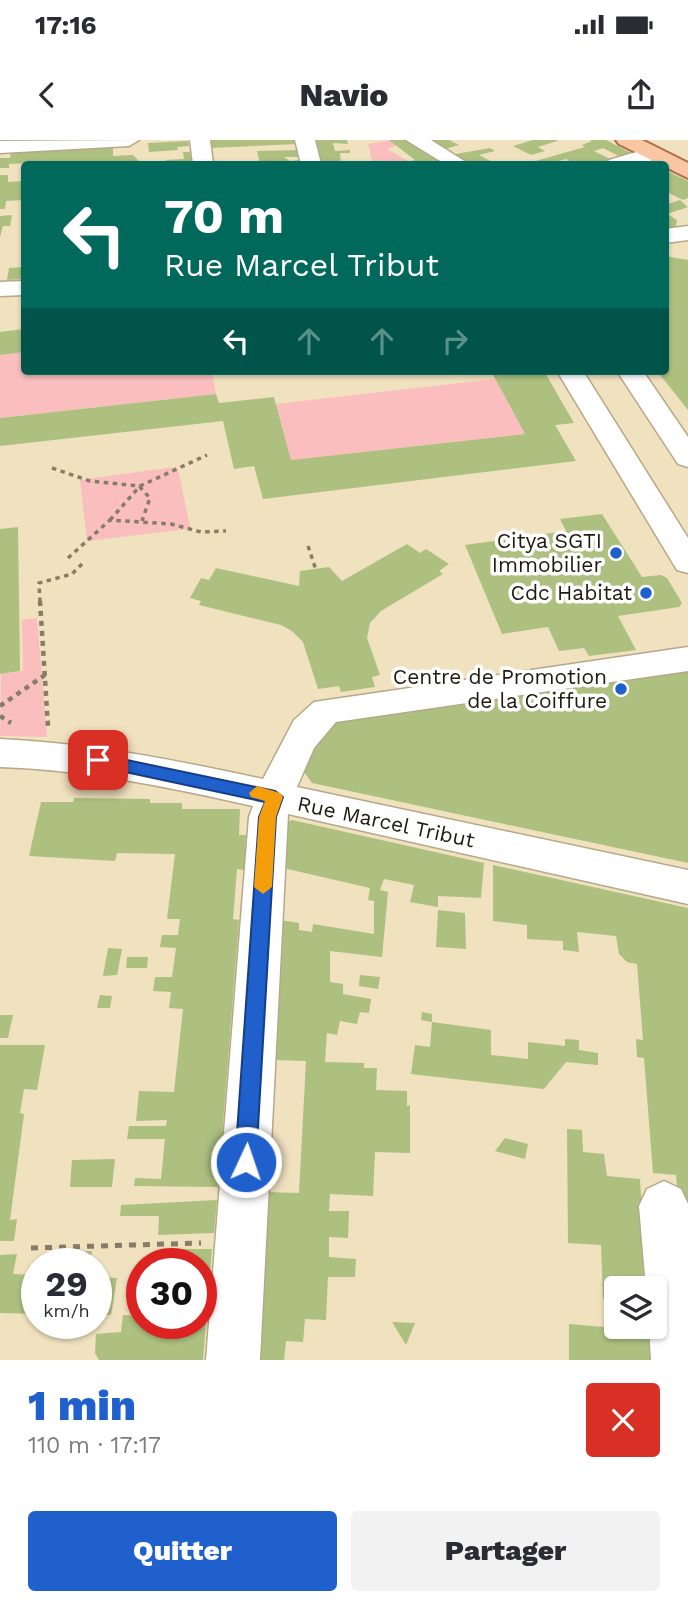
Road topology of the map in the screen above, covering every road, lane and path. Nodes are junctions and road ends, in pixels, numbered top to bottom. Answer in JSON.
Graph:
{"nodes":[{"id":1,"x":200,"y":140,"type":"edge"},
{"id":2,"x":305,"y":140,"type":"edge"},
{"id":3,"x":416,"y":140,"type":"edge"},
{"id":4,"x":626,"y":140,"type":"edge"},
{"id":5,"x":56,"y":142,"type":"edge"},
{"id":6,"x":138,"y":144,"type":"edge"},
{"id":7,"x":0,"y":147,"type":"edge"},
{"id":8,"x":653,"y":153,"type":"junction"},
{"id":9,"x":203,"y":161,"type":"edge"},
{"id":10,"x":310,"y":161,"type":"edge"},
{"id":11,"x":454,"y":161,"type":"edge"},
{"id":12,"x":626,"y":161,"type":"edge"},
{"id":13,"x":669,"y":161,"type":"edge"},
{"id":14,"x":669,"y":161,"type":"edge"},
{"id":15,"x":688,"y":171,"type":"edge"},
{"id":16,"x":688,"y":233,"type":"edge"},
{"id":17,"x":669,"y":235,"type":"edge"},
{"id":18,"x":688,"y":240,"type":"edge"},
{"id":19,"x":669,"y":242,"type":"edge"},
{"id":20,"x":21,"y":288,"type":"edge"},
{"id":21,"x":0,"y":289,"type":"edge"},
{"id":22,"x":573,"y":375,"type":"edge"},
{"id":23,"x":632,"y":375,"type":"edge"},
{"id":24,"x":207,"y":455,"type":"dead end"},
{"id":25,"x":688,"y":458,"type":"edge"},
{"id":26,"x":52,"y":468,"type":"dead end"},
{"id":27,"x":688,"y":475,"type":"edge"},
{"id":28,"x":639,"y":481,"type":"junction"},
{"id":29,"x":139,"y":486,"type":"junction"},
{"id":30,"x":110,"y":520,"type":"junction"},
{"id":31,"x":142,"y":521,"type":"junction"},
{"id":32,"x":226,"y":531,"type":"dead end"},
{"id":33,"x":308,"y":546,"type":"dead end"},
{"id":34,"x":68,"y":558,"type":"dead end"},
{"id":35,"x":84,"y":562,"type":"dead end"},
{"id":36,"x":688,"y":563,"type":"edge"},
{"id":37,"x":316,"y":570,"type":"dead end"},
{"id":38,"x":688,"y":659,"type":"edge"},
{"id":39,"x":46,"y":674,"type":"junction"},
{"id":40,"x":0,"y":706,"type":"edge"},
{"id":41,"x":46,"y":731,"type":"dead end"},
{"id":42,"x":0,"y":753,"type":"edge"},
{"id":43,"x":275,"y":797,"type":"junction"},
{"id":44,"x":688,"y":887,"type":"edge"},
{"id":45,"x":664,"y":1206,"type":"dead end"},
{"id":46,"x":240,"y":1241,"type":"junction"},
{"id":47,"x":31,"y":1248,"type":"dead end"},
{"id":48,"x":233,"y":1360,"type":"edge"},
{"id":49,"x":678,"y":1360,"type":"edge"}],
"edges":[{"from":1,"to":9,"type":"street"},
{"from":2,"to":10,"type":"street"},
{"from":3,"to":11,"type":"street"},
{"from":4,"to":8,"type":"main road"},
{"from":5,"to":6,"type":"street"},
{"from":5,"to":7,"type":"street"},
{"from":8,"to":12,"type":"street"},
{"from":8,"to":13,"type":"main road"},
{"from":14,"to":15,"type":"main road"},
{"from":16,"to":17,"type":"street"},
{"from":18,"to":19,"type":"street"},
{"from":20,"to":21,"type":"street"},
{"from":22,"to":28,"type":"street"},
{"from":23,"to":25,"type":"street"},
{"from":24,"to":29,"type":"path"},
{"from":26,"to":29,"type":"path"},
{"from":27,"to":28,"type":"street"},
{"from":28,"to":36,"type":"street"},
{"from":29,"to":30,"type":"path"},
{"from":29,"to":31,"type":"path"},
{"from":30,"to":31,"type":"path"},
{"from":30,"to":34,"type":"path"},
{"from":31,"to":32,"type":"path"},
{"from":33,"to":37,"type":"path"},
{"from":35,"to":39,"type":"path"},
{"from":38,"to":43,"type":"street"},
{"from":39,"to":40,"type":"path"},
{"from":39,"to":41,"type":"path"},
{"from":42,"to":43,"type":"street","name":"Rue Marcel Tribut"},
{"from":43,"to":44,"type":"street","name":"Rue Marcel Tribut"},
{"from":43,"to":46,"type":"street"},
{"from":45,"to":49,"type":"street"},
{"from":46,"to":47,"type":"path"},
{"from":46,"to":48,"type":"street"}]}
